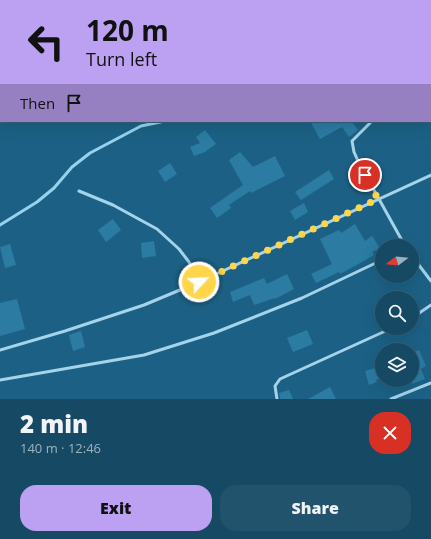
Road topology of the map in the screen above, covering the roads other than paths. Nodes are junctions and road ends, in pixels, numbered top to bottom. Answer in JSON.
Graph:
{"nodes":[{"id":1,"x":371,"y":122,"type":"edge"},
{"id":2,"x":431,"y":175,"type":"edge"},
{"id":3,"x":79,"y":191,"type":"dead end"},
{"id":4,"x":378,"y":199,"type":"junction"},
{"id":5,"x":400,"y":239,"type":"edge"},
{"id":6,"x":375,"y":263,"type":"edge"},
{"id":7,"x":419,"y":265,"type":"edge"},
{"id":8,"x":431,"y":281,"type":"edge"},
{"id":9,"x":199,"y":282,"type":"junction"},
{"id":10,"x":431,"y":305,"type":"edge"},
{"id":11,"x":419,"y":313,"type":"edge"},
{"id":12,"x":376,"y":335,"type":"edge"},
{"id":13,"x":0,"y":350,"type":"edge"},
{"id":14,"x":0,"y":380,"type":"edge"},
{"id":15,"x":431,"y":383,"type":"edge"},
{"id":16,"x":277,"y":399,"type":"edge"},
{"id":17,"x":390,"y":399,"type":"edge"}],
"edges":[{"from":1,"to":4,"type":"lane"},
{"from":2,"to":4,"type":"lane"},
{"from":3,"to":9,"type":"lane"},
{"from":4,"to":5,"type":"lane"},
{"from":4,"to":9,"type":"lane"},
{"from":6,"to":14,"type":"lane"},
{"from":7,"to":8,"type":"lane"},
{"from":9,"to":13,"type":"lane"},
{"from":10,"to":11,"type":"lane"},
{"from":12,"to":16,"type":"lane"},
{"from":15,"to":17,"type":"lane"}]}
